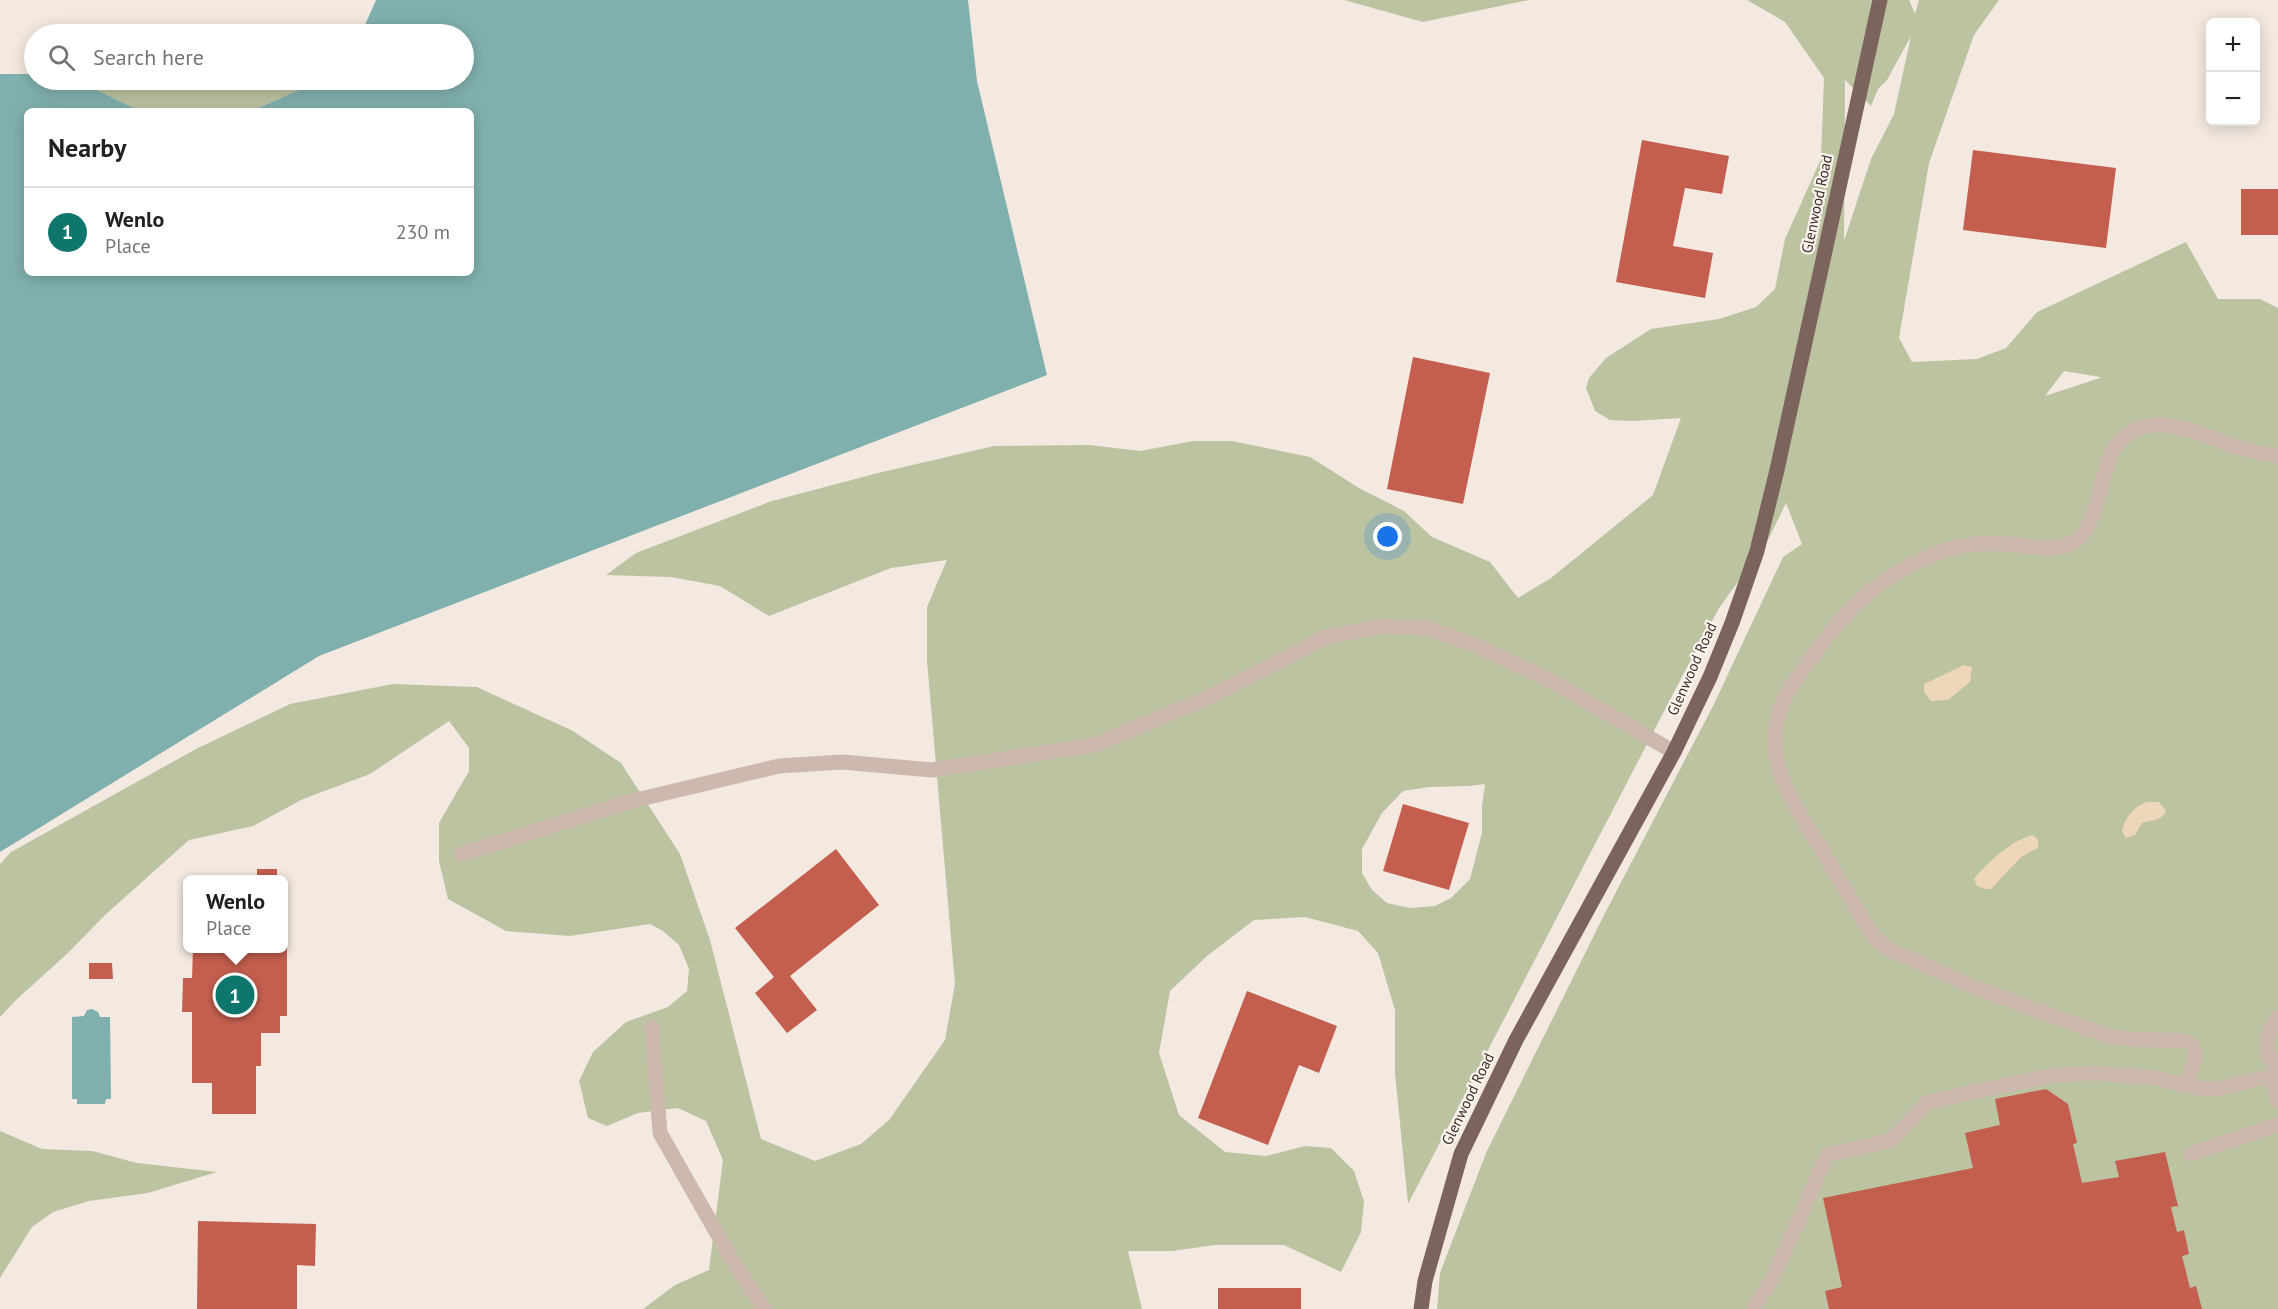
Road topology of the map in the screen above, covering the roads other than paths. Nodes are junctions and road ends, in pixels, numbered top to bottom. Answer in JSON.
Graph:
{"nodes":[{"id":1,"x":1880,"y":0,"type":"edge"},
{"id":2,"x":2278,"y":456,"type":"edge"},
{"id":3,"x":1674,"y":752,"type":"junction"},
{"id":4,"x":462,"y":854,"type":"dead end"},
{"id":5,"x":2278,"y":1017,"type":"edge"},
{"id":6,"x":652,"y":1027,"type":"dead end"},
{"id":7,"x":2276,"y":1072,"type":"edge"},
{"id":8,"x":2187,"y":1084,"type":"junction"},
{"id":9,"x":2278,"y":1101,"type":"edge"},
{"id":10,"x":2278,"y":1125,"type":"edge"},
{"id":11,"x":2191,"y":1154,"type":"dead end"},
{"id":12,"x":765,"y":1309,"type":"edge"},
{"id":13,"x":1421,"y":1309,"type":"edge"},
{"id":14,"x":1753,"y":1309,"type":"edge"}],
"edges":[{"from":1,"to":3,"type":"main road","name":"Glenwood Road"},
{"from":2,"to":8,"type":"lane"},
{"from":3,"to":4,"type":"lane"},
{"from":3,"to":13,"type":"main road","name":"Glenwood Road"},
{"from":5,"to":7,"type":"lane"},
{"from":6,"to":12,"type":"lane"},
{"from":7,"to":8,"type":"lane"},
{"from":7,"to":9,"type":"lane"},
{"from":8,"to":14,"type":"lane"},
{"from":10,"to":11,"type":"lane"}]}
